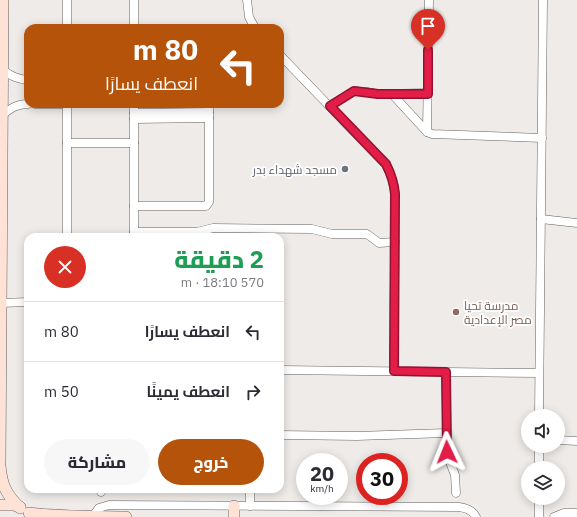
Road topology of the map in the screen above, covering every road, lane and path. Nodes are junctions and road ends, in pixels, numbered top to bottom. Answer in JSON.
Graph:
{"nodes":[{"id":1,"x":3,"y":0,"type":"edge"},
{"id":2,"x":67,"y":0,"type":"edge"},
{"id":3,"x":134,"y":0,"type":"edge"},
{"id":4,"x":247,"y":0,"type":"edge"},
{"id":5,"x":429,"y":0,"type":"edge"},
{"id":6,"x":543,"y":0,"type":"edge"},
{"id":7,"x":67,"y":24,"type":"edge"},
{"id":8,"x":134,"y":24,"type":"edge"},
{"id":9,"x":253,"y":24,"type":"edge"},
{"id":10,"x":284,"y":58,"type":"edge"},
{"id":11,"x":3,"y":70,"type":"junction"},
{"id":12,"x":24,"y":80,"type":"edge"},
{"id":13,"x":392,"y":94,"type":"junction"},
{"id":14,"x":428,"y":94,"type":"junction"},
{"id":15,"x":24,"y":105,"type":"edge"},
{"id":16,"x":330,"y":106,"type":"junction"},
{"id":17,"x":67,"y":108,"type":"edge"},
{"id":18,"x":209,"y":111,"type":"edge"},
{"id":19,"x":134,"y":112,"type":"edge"},
{"id":20,"x":2,"y":116,"type":"junction"},
{"id":21,"x":427,"y":132,"type":"junction"},
{"id":22,"x":542,"y":138,"type":"junction"},
{"id":23,"x":67,"y":143,"type":"junction"},
{"id":24,"x":134,"y":143,"type":"junction"},
{"id":25,"x":134,"y":206,"type":"junction"},
{"id":26,"x":541,"y":219,"type":"junction"},
{"id":27,"x":577,"y":223,"type":"edge"},
{"id":28,"x":67,"y":233,"type":"edge"},
{"id":29,"x":134,"y":233,"type":"edge"},
{"id":30,"x":175,"y":233,"type":"edge"},
{"id":31,"x":395,"y":242,"type":"junction"},
{"id":32,"x":24,"y":302,"type":"edge"},
{"id":33,"x":1,"y":303,"type":"junction"},
{"id":34,"x":284,"y":370,"type":"edge"},
{"id":35,"x":394,"y":371,"type":"junction"},
{"id":36,"x":446,"y":372,"type":"junction"},
{"id":37,"x":539,"y":373,"type":"junction"},
{"id":38,"x":539,"y":409,"type":"edge"},
{"id":39,"x":446,"y":433,"type":"junction"},
{"id":40,"x":284,"y":435,"type":"edge"},
{"id":41,"x":565,"y":440,"type":"edge"},
{"id":42,"x":577,"y":441,"type":"edge"},
{"id":43,"x":0,"y":465,"type":"edge"},
{"id":44,"x":1,"y":485,"type":"edge"},
{"id":45,"x":250,"y":493,"type":"edge"},
{"id":46,"x":456,"y":493,"type":"dead end"},
{"id":47,"x":0,"y":505,"type":"edge"},
{"id":48,"x":539,"y":505,"type":"edge"},
{"id":49,"x":250,"y":506,"type":"junction"},
{"id":50,"x":234,"y":511,"type":"edge"},
{"id":51,"x":27,"y":512,"type":"edge"},
{"id":52,"x":577,"y":513,"type":"edge"},
{"id":53,"x":93,"y":517,"type":"edge"},
{"id":54,"x":126,"y":517,"type":"edge"},
{"id":55,"x":476,"y":517,"type":"edge"},
{"id":56,"x":539,"y":517,"type":"edge"},
{"id":57,"x":554,"y":517,"type":"edge"}],
"edges":[{"from":1,"to":11,"type":"street"},
{"from":2,"to":7,"type":"street"},
{"from":3,"to":8,"type":"street"},
{"from":4,"to":9,"type":"street"},
{"from":5,"to":14,"type":"street"},
{"from":6,"to":22,"type":"street"},
{"from":10,"to":16,"type":"street"},
{"from":11,"to":12,"type":"street"},
{"from":11,"to":20,"type":"street"},
{"from":13,"to":14,"type":"street"},
{"from":13,"to":16,"type":"street"},
{"from":13,"to":21,"type":"street"},
{"from":14,"to":21,"type":"street"},
{"from":15,"to":20,"type":"street"},
{"from":16,"to":31,"type":"street"},
{"from":17,"to":23,"type":"street"},
{"from":18,"to":19,"type":"street"},
{"from":18,"to":25,"type":"street"},
{"from":19,"to":24,"type":"street"},
{"from":20,"to":33,"type":"street"},
{"from":21,"to":22,"type":"street"},
{"from":22,"to":26,"type":"street"},
{"from":23,"to":24,"type":"street"},
{"from":23,"to":28,"type":"street"},
{"from":24,"to":25,"type":"street"},
{"from":25,"to":29,"type":"street"},
{"from":26,"to":27,"type":"street"},
{"from":26,"to":37,"type":"street"},
{"from":30,"to":31,"type":"street"},
{"from":31,"to":35,"type":"street"},
{"from":32,"to":33,"type":"street"},
{"from":33,"to":43,"type":"street"},
{"from":34,"to":35,"type":"street"},
{"from":35,"to":36,"type":"street"},
{"from":36,"to":37,"type":"street"},
{"from":36,"to":39,"type":"street"},
{"from":37,"to":38,"type":"street"},
{"from":39,"to":40,"type":"street"},
{"from":39,"to":46,"type":"street"},
{"from":41,"to":42,"type":"street"},
{"from":43,"to":44,"type":"street"},
{"from":44,"to":51,"type":"street"},
{"from":45,"to":49,"type":"street"},
{"from":47,"to":51,"type":"street"},
{"from":48,"to":56,"type":"street"},
{"from":49,"to":50,"type":"street"},
{"from":49,"to":55,"type":"street"},
{"from":50,"to":53,"type":"street"},
{"from":51,"to":53,"type":"street"},
{"from":52,"to":57,"type":"street"},
{"from":53,"to":54,"type":"street"}]}
